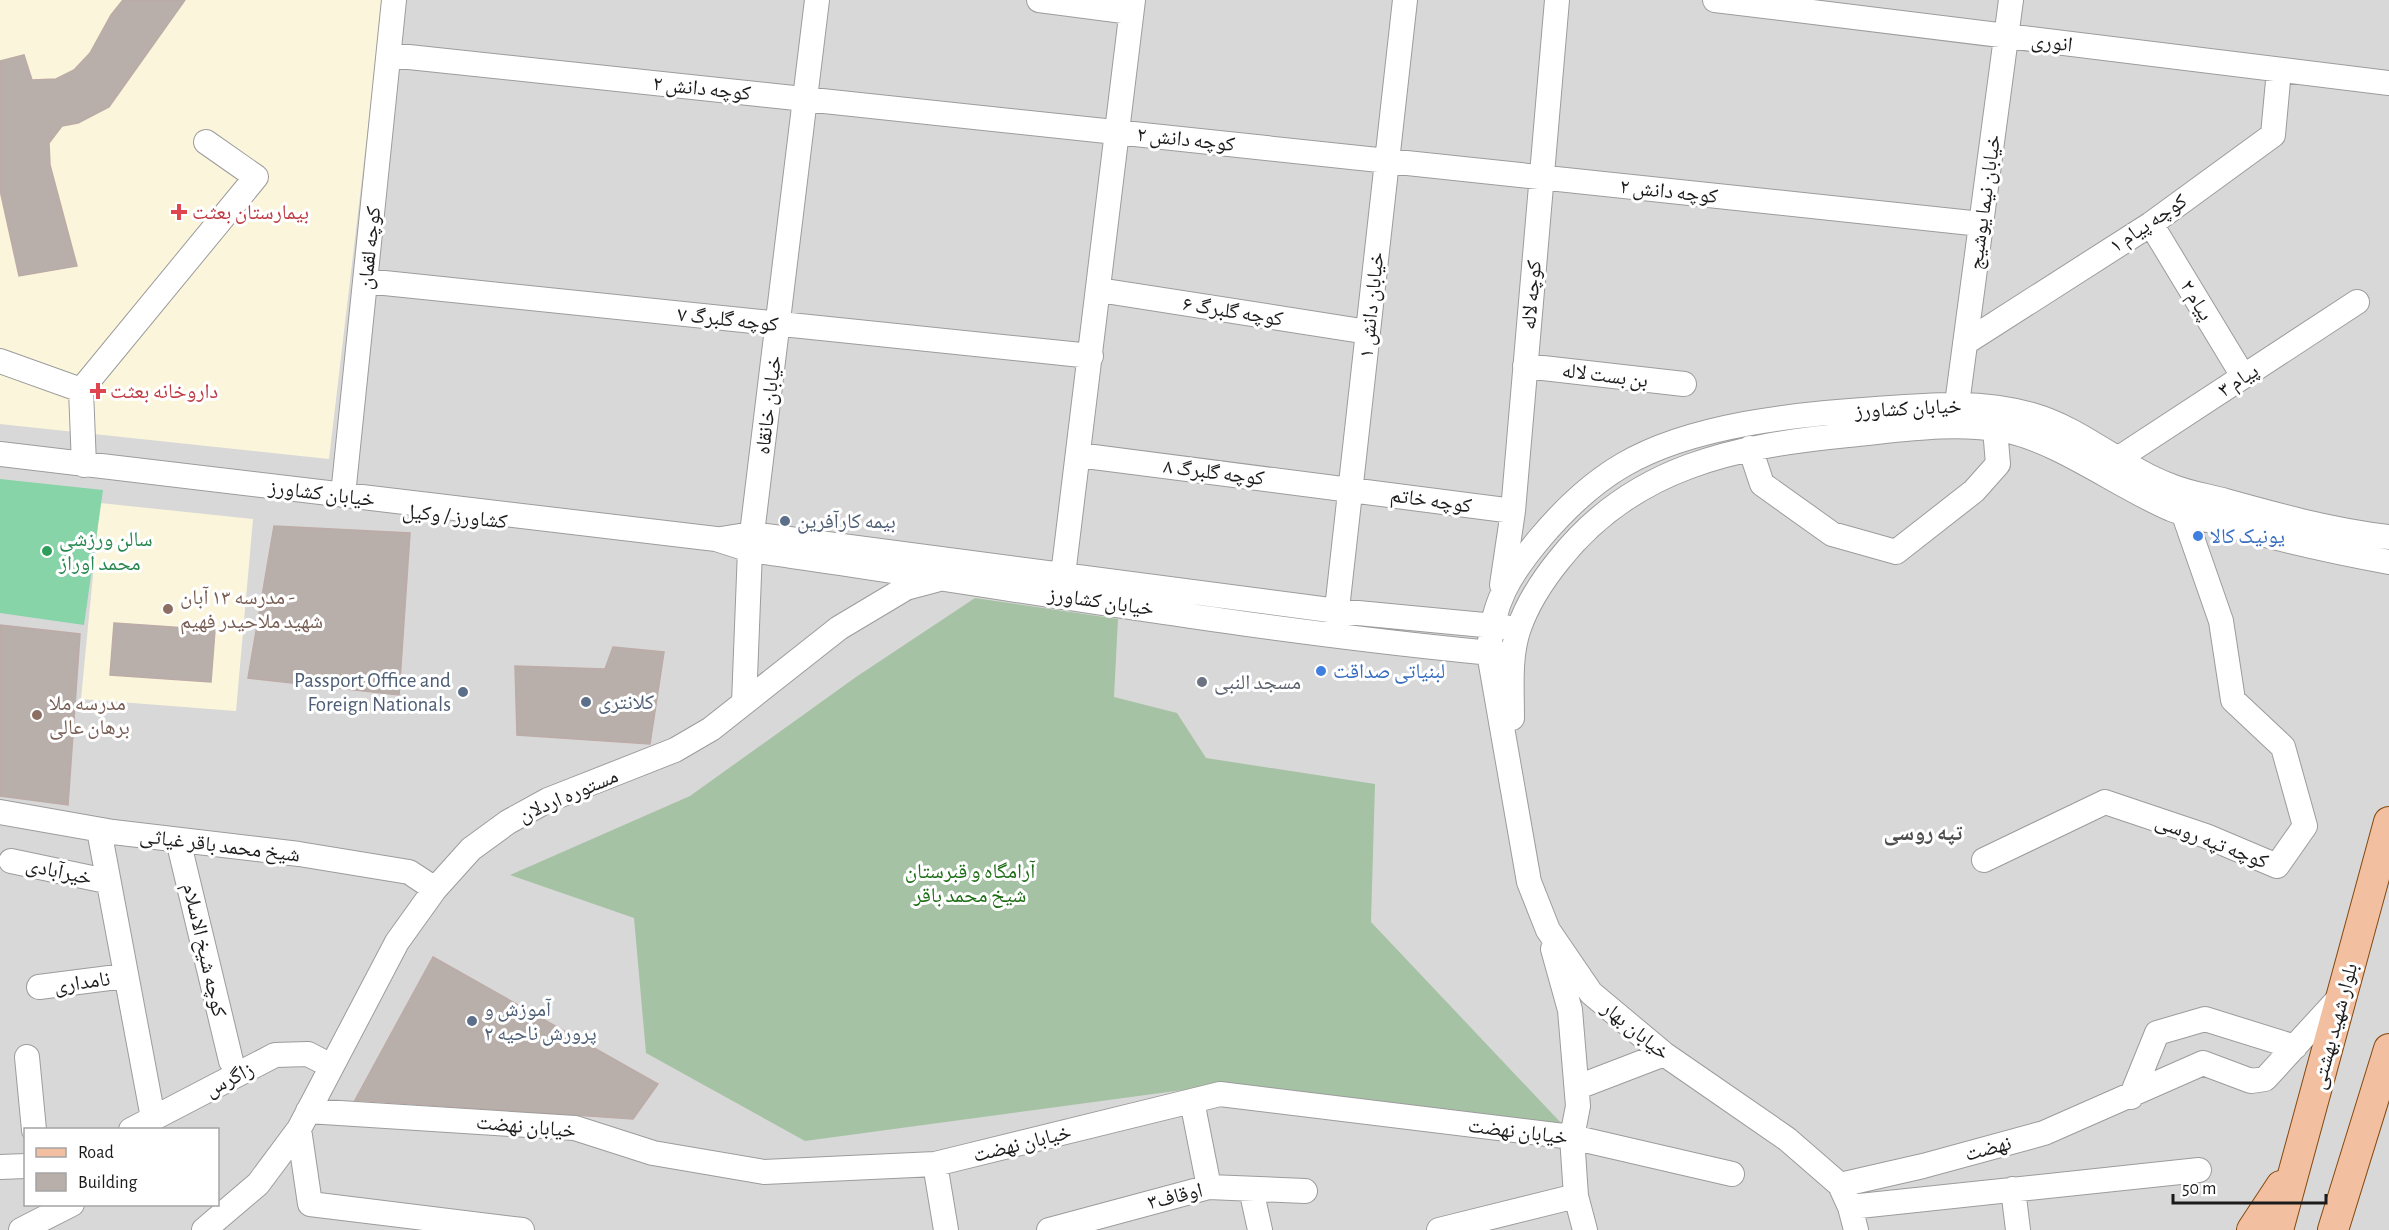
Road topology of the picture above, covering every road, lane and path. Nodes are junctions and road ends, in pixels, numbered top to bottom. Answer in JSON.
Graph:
{"nodes":[{"id":1,"x":394,"y":0,"type":"edge"},
{"id":2,"x":817,"y":0,"type":"edge"},
{"id":3,"x":1039,"y":0,"type":"edge"},
{"id":4,"x":1405,"y":0,"type":"edge"},
{"id":5,"x":1557,"y":0,"type":"edge"},
{"id":6,"x":1715,"y":0,"type":"edge"},
{"id":7,"x":2011,"y":0,"type":"edge"},
{"id":8,"x":1132,"y":6,"type":"edge"},
{"id":9,"x":1819,"y":6,"type":"edge"},
{"id":10,"x":2006,"y":36,"type":"junction"},
{"id":11,"x":390,"y":55,"type":"junction"},
{"id":12,"x":2279,"y":70,"type":"junction"},
{"id":13,"x":2389,"y":84,"type":"edge"},
{"id":14,"x":805,"y":99,"type":"junction"},
{"id":15,"x":1119,"y":132,"type":"junction"},
{"id":16,"x":206,"y":142,"type":"dead end"},
{"id":17,"x":1387,"y":161,"type":"junction"},
{"id":18,"x":1541,"y":177,"type":"junction"},
{"id":19,"x":1981,"y":224,"type":"junction"},
{"id":20,"x":2151,"y":224,"type":"junction"},
{"id":21,"x":365,"y":281,"type":"junction"},
{"id":22,"x":1099,"y":290,"type":"junction"},
{"id":23,"x":2357,"y":302,"type":"dead end"},
{"id":24,"x":778,"y":324,"type":"junction"},
{"id":25,"x":1368,"y":332,"type":"junction"},
{"id":26,"x":1965,"y":343,"type":"junction"},
{"id":27,"x":1091,"y":356,"type":"junction"},
{"id":28,"x":0,"y":361,"type":"edge"},
{"id":29,"x":1525,"y":366,"type":"junction"},
{"id":30,"x":2243,"y":376,"type":"junction"},
{"id":31,"x":1684,"y":384,"type":"dead end"},
{"id":32,"x":81,"y":390,"type":"junction"},
{"id":33,"x":1958,"y":414,"type":"junction"},
{"id":34,"x":1995,"y":429,"type":"junction"},
{"id":35,"x":1750,"y":448,"type":"junction"},
{"id":36,"x":0,"y":454,"type":"edge"},
{"id":37,"x":1078,"y":455,"type":"junction"},
{"id":38,"x":2119,"y":458,"type":"junction"},
{"id":39,"x":0,"y":464,"type":"edge"},
{"id":40,"x":84,"y":465,"type":"junction"},
{"id":41,"x":1350,"y":489,"type":"junction"},
{"id":42,"x":343,"y":495,"type":"junction"},
{"id":43,"x":1513,"y":511,"type":"junction"},
{"id":44,"x":2183,"y":512,"type":"junction"},
{"id":45,"x":2389,"y":537,"type":"edge"},
{"id":46,"x":751,"y":546,"type":"junction"},
{"id":47,"x":2389,"y":562,"type":"edge"},
{"id":48,"x":1063,"y":574,"type":"junction"},
{"id":49,"x":942,"y":578,"type":"junction"},
{"id":50,"x":906,"y":588,"type":"junction"},
{"id":51,"x":1502,"y":590,"type":"junction"},
{"id":52,"x":1335,"y":623,"type":"junction"},
{"id":53,"x":1491,"y":625,"type":"junction"},
{"id":54,"x":1518,"y":630,"type":"junction"},
{"id":55,"x":1489,"y":653,"type":"junction"},
{"id":56,"x":1514,"y":655,"type":"junction"},
{"id":57,"x":744,"y":703,"type":"junction"},
{"id":58,"x":1510,"y":764,"type":"junction"},
{"id":59,"x":0,"y":812,"type":"edge"},
{"id":60,"x":2389,"y":822,"type":"edge"},
{"id":61,"x":99,"y":830,"type":"junction"},
{"id":62,"x":178,"y":840,"type":"junction"},
{"id":63,"x":1984,"y":860,"type":"dead end"},
{"id":64,"x":11,"y":861,"type":"dead end"},
{"id":65,"x":106,"y":881,"type":"junction"},
{"id":66,"x":435,"y":890,"type":"junction"},
{"id":67,"x":1548,"y":930,"type":"junction"},
{"id":68,"x":125,"y":976,"type":"junction"},
{"id":69,"x":39,"y":987,"type":"dead end"},
{"id":70,"x":2343,"y":994,"type":"junction"},
{"id":71,"x":2295,"y":1047,"type":"junction"},
{"id":72,"x":2389,"y":1049,"type":"edge"},
{"id":73,"x":1664,"y":1054,"type":"junction"},
{"id":74,"x":27,"y":1057,"type":"dead end"},
{"id":75,"x":231,"y":1061,"type":"dead end"},
{"id":76,"x":331,"y":1066,"type":"junction"},
{"id":77,"x":1578,"y":1087,"type":"junction"},
{"id":78,"x":2131,"y":1097,"type":"junction"},
{"id":79,"x":1192,"y":1101,"type":"junction"},
{"id":80,"x":153,"y":1118,"type":"junction"},
{"id":81,"x":303,"y":1120,"type":"junction"},
{"id":82,"x":34,"y":1128,"type":"edge"},
{"id":83,"x":135,"y":1128,"type":"edge"},
{"id":84,"x":1572,"y":1137,"type":"junction"},
{"id":85,"x":2300,"y":1152,"type":"junction"},
{"id":86,"x":935,"y":1164,"type":"junction"},
{"id":87,"x":24,"y":1166,"type":"edge"},
{"id":88,"x":0,"y":1167,"type":"edge"},
{"id":89,"x":2199,"y":1170,"type":"dead end"},
{"id":90,"x":1732,"y":1174,"type":"dead end"},
{"id":91,"x":1840,"y":1185,"type":"junction"},
{"id":92,"x":1209,"y":1187,"type":"junction"},
{"id":93,"x":1251,"y":1189,"type":"junction"},
{"id":94,"x":2013,"y":1189,"type":"junction"},
{"id":95,"x":1305,"y":1191,"type":"dead end"},
{"id":96,"x":1576,"y":1196,"type":"junction"},
{"id":97,"x":68,"y":1206,"type":"edge"},
{"id":98,"x":1850,"y":1207,"type":"junction"},
{"id":99,"x":406,"y":1223,"type":"edge"},
{"id":100,"x":461,"y":1226,"type":"edge"},
{"id":101,"x":21,"y":1230,"type":"edge"},
{"id":102,"x":204,"y":1230,"type":"edge"},
{"id":103,"x":522,"y":1230,"type":"edge"},
{"id":104,"x":946,"y":1230,"type":"edge"},
{"id":105,"x":1048,"y":1230,"type":"edge"},
{"id":106,"x":1260,"y":1230,"type":"edge"},
{"id":107,"x":1439,"y":1230,"type":"edge"},
{"id":108,"x":1585,"y":1230,"type":"edge"},
{"id":109,"x":1856,"y":1230,"type":"edge"},
{"id":110,"x":2018,"y":1230,"type":"edge"},
{"id":111,"x":2252,"y":1230,"type":"edge"},
{"id":112,"x":2278,"y":1230,"type":"edge"},
{"id":113,"x":2333,"y":1230,"type":"edge"}],
"edges":[{"from":1,"to":11,"type":"street","name":"کوچه لقمان"},
{"from":2,"to":14,"type":"street","name":"خیابان خانقاه"},
{"from":3,"to":8,"type":"street"},
{"from":4,"to":17,"type":"street","name":"خیابان دانش ۱"},
{"from":5,"to":18,"type":"street","name":"کوچه لاله"},
{"from":6,"to":9,"type":"street","name":"انوری"},
{"from":7,"to":10,"type":"street","name":"خیابان نیما یوشیج"},
{"from":8,"to":15,"type":"street"},
{"from":9,"to":10,"type":"street","name":"انوری"},
{"from":10,"to":12,"type":"street","name":"انوری"},
{"from":10,"to":19,"type":"street","name":"خیابان نیما یوشیج"},
{"from":11,"to":14,"type":"street","name":"کوچه دانش ۲"},
{"from":11,"to":21,"type":"street","name":"کوچه لقمان"},
{"from":12,"to":13,"type":"street","name":"انوری"},
{"from":12,"to":20,"type":"street","name":"کوچه پیام ۱"},
{"from":14,"to":15,"type":"street","name":"کوچه دانش ۲"},
{"from":14,"to":24,"type":"street","name":"خیابان خانقاه"},
{"from":15,"to":17,"type":"street","name":"کوچه دانش ۲"},
{"from":15,"to":22,"type":"street"},
{"from":16,"to":32,"type":"street"},
{"from":17,"to":18,"type":"street","name":"کوچه دانش ۲"},
{"from":17,"to":25,"type":"street","name":"خیابان دانش ۱"},
{"from":18,"to":19,"type":"street","name":"کوچه دانش ۲"},
{"from":18,"to":29,"type":"street","name":"کوچه لاله"},
{"from":19,"to":26,"type":"street","name":"خیابان نیما یوشیج"},
{"from":20,"to":26,"type":"street","name":"کوچه پیام ۱"},
{"from":20,"to":30,"type":"street","name":"پیام ۲"},
{"from":21,"to":24,"type":"street","name":"کوچه گلبرگ ۷"},
{"from":21,"to":42,"type":"street","name":"کوچه لقمان"},
{"from":22,"to":25,"type":"street","name":"کوچه گلبرگ ۶"},
{"from":22,"to":27,"type":"street"},
{"from":23,"to":30,"type":"street","name":"پیام ۳"},
{"from":24,"to":27,"type":"street","name":"کوچه گلبرگ ۷"},
{"from":24,"to":46,"type":"street","name":"خیابان خانقاه"},
{"from":25,"to":41,"type":"street","name":"خیابان دانش ۱"},
{"from":26,"to":33,"type":"street","name":"خیابان نیما یوشیج"},
{"from":27,"to":37,"type":"street"},
{"from":28,"to":32,"type":"street"},
{"from":29,"to":31,"type":"street","name":"بن بست لاله"},
{"from":29,"to":43,"type":"street","name":"کوچه لاله"},
{"from":30,"to":38,"type":"street","name":"پیام ۳"},
{"from":32,"to":40,"type":"street"},
{"from":33,"to":34,"type":"street","name":"خیابان کشاورز"},
{"from":33,"to":35,"type":"street","name":"خیابان کشاورز"},
{"from":33,"to":38,"type":"street","name":"خیابان کشاورز"},
{"from":33,"to":51,"type":"street","name":"خیابان کشاورز"},
{"from":34,"to":35,"type":"street"},
{"from":34,"to":44,"type":"street","name":"خیابان کشاورز"},
{"from":35,"to":54,"type":"street","name":"خیابان کشاورز"},
{"from":36,"to":40,"type":"street","name":"خیابان کشاورز"},
{"from":37,"to":41,"type":"street","name":"کوچه گلبرگ ۸"},
{"from":37,"to":48,"type":"street"},
{"from":38,"to":45,"type":"street","name":"خیابان کشاورز"},
{"from":39,"to":46,"type":"street","name":"کشاورز / وکیل"},
{"from":40,"to":42,"type":"street","name":"خیابان کشاورز"},
{"from":41,"to":43,"type":"street","name":"کوچه خاتم"},
{"from":41,"to":52,"type":"street","name":"خیابان دانش ۱"},
{"from":42,"to":46,"type":"street","name":"خیابان کشاورز"},
{"from":43,"to":51,"type":"street","name":"کوچه لاله"},
{"from":44,"to":47,"type":"street","name":"خیابان کشاورز"},
{"from":44,"to":63,"type":"street","name":"کوچه تپه روسی"},
{"from":46,"to":48,"type":"street","name":"خیابان کشاورز"},
{"from":46,"to":49,"type":"street","name":"خیابان کشاورز"},
{"from":46,"to":50,"type":"street","name":"کشاورز / وکیل"},
{"from":46,"to":57,"type":"street","name":"خیابان خانقاه"},
{"from":48,"to":52,"type":"street","name":"خیابان کشاورز"},
{"from":49,"to":50,"type":"street","name":"مستوره اردلان"},
{"from":49,"to":52,"type":"street","name":"خیابان کشاورز"},
{"from":50,"to":57,"type":"street","name":"مستوره اردلان"},
{"from":51,"to":53,"type":"street","name":"خیابان کشاورز"},
{"from":52,"to":53,"type":"street","name":"خیابان کشاورز"},
{"from":52,"to":55,"type":"street","name":"خیابان کشاورز"},
{"from":53,"to":54,"type":"street","name":"خیابان کشاورز"},
{"from":53,"to":55,"type":"street","name":"خیابان کشاورز"},
{"from":54,"to":56,"type":"street","name":"خیابان کشاورز"},
{"from":55,"to":56,"type":"street","name":"خیابان کشاورز"},
{"from":55,"to":58,"type":"street","name":"خیابان بهار"},
{"from":56,"to":58,"type":"street","name":"خیابان بهار"},
{"from":57,"to":66,"type":"street","name":"مستوره اردلان"},
{"from":58,"to":67,"type":"street","name":"خیابان بهار"},
{"from":59,"to":61,"type":"street","name":"شیخ محمد باقر غیاثی"},
{"from":60,"to":70,"type":"main road","name":"بلوار شهید بهشتی"},
{"from":61,"to":62,"type":"street","name":"شیخ محمد باقر غیاثی"},
{"from":61,"to":65,"type":"street"},
{"from":62,"to":66,"type":"street","name":"شیخ محمد باقر غیاثی"},
{"from":62,"to":75,"type":"street","name":"کوچه شیخ الاسلام"},
{"from":64,"to":65,"type":"street","name":"خیرآبادی"},
{"from":65,"to":68,"type":"street"},
{"from":66,"to":76,"type":"street","name":"مستوره اردلان"},
{"from":67,"to":73,"type":"street","name":"خیابان بهار"},
{"from":67,"to":77,"type":"street"},
{"from":68,"to":69,"type":"street","name":"نامداری"},
{"from":68,"to":80,"type":"street"},
{"from":70,"to":71,"type":"street","name":"نهضت"},
{"from":70,"to":85,"type":"main road","name":"بلوار شهید بهشتی"},
{"from":71,"to":78,"type":"street","name":"نهضت"},
{"from":71,"to":78,"type":"street"},
{"from":72,"to":113,"type":"main road"},
{"from":73,"to":77,"type":"street"},
{"from":73,"to":91,"type":"street","name":"خیابان بهار"},
{"from":74,"to":82,"type":"street"},
{"from":76,"to":80,"type":"street","name":"زاگرس"},
{"from":76,"to":81,"type":"street","name":"مستوره اردلان"},
{"from":77,"to":84,"type":"street"},
{"from":78,"to":91,"type":"street","name":"نهضت"},
{"from":79,"to":84,"type":"street","name":"خیابان نهضت"},
{"from":79,"to":86,"type":"street","name":"خیابان نهضت"},
{"from":79,"to":92,"type":"street"},
{"from":80,"to":83,"type":"street","name":"زاگرس"},
{"from":81,"to":86,"type":"street","name":"خیابان نهضت"},
{"from":81,"to":99,"type":"street"},
{"from":81,"to":102,"type":"street","name":"مستوره اردلان"},
{"from":84,"to":90,"type":"street","name":"خیابان نهضت"},
{"from":84,"to":96,"type":"street"},
{"from":85,"to":111,"type":"main road"},
{"from":85,"to":112,"type":"main road","name":"بلوار شهید بهشتی"},
{"from":86,"to":104,"type":"street"},
{"from":87,"to":88,"type":"street"},
{"from":89,"to":94,"type":"street"},
{"from":91,"to":98,"type":"street","name":"خیابان بهار"},
{"from":92,"to":93,"type":"street","name":"اوقاف۳"},
{"from":92,"to":105,"type":"street","name":"اوقاف۳"},
{"from":93,"to":95,"type":"street","name":"اوقاف۳"},
{"from":93,"to":106,"type":"street"},
{"from":94,"to":98,"type":"street"},
{"from":94,"to":110,"type":"street"},
{"from":96,"to":107,"type":"street"},
{"from":96,"to":108,"type":"street"},
{"from":97,"to":101,"type":"street"},
{"from":98,"to":109,"type":"street","name":"خیابان بهار"},
{"from":99,"to":100,"type":"street"},
{"from":100,"to":103,"type":"street"}]}
